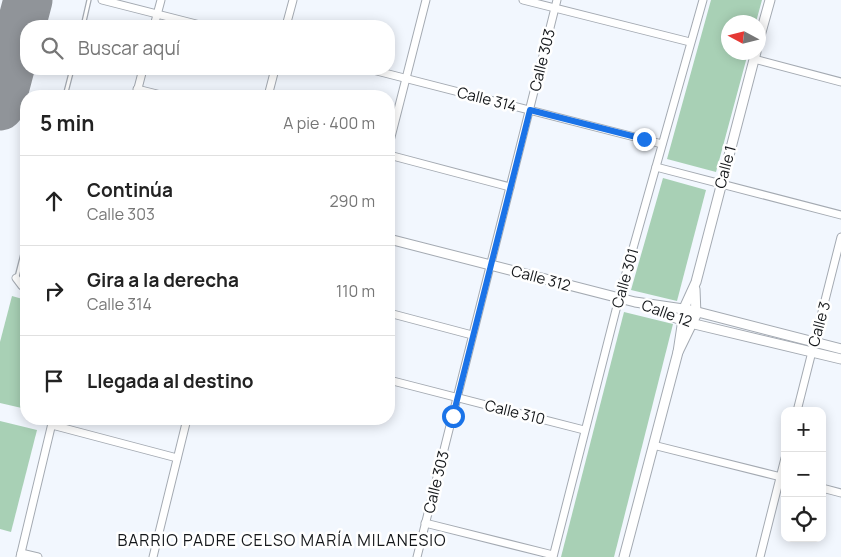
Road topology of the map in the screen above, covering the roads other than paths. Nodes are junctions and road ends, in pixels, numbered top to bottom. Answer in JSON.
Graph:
{"nodes":[{"id":1,"x":90,"y":0,"type":"edge"},
{"id":2,"x":102,"y":0,"type":"edge"},
{"id":3,"x":161,"y":0,"type":"edge"},
{"id":4,"x":293,"y":0,"type":"edge"},
{"id":5,"x":426,"y":0,"type":"edge"},
{"id":6,"x":523,"y":0,"type":"edge"},
{"id":7,"x":557,"y":0,"type":"edge"},
{"id":8,"x":703,"y":0,"type":"edge"},
{"id":9,"x":770,"y":0,"type":"edge"},
{"id":10,"x":555,"y":8,"type":"junction"},
{"id":11,"x":158,"y":14,"type":"junction"},
{"id":12,"x":766,"y":15,"type":"edge"},
{"id":13,"x":85,"y":20,"type":"edge"},
{"id":14,"x":156,"y":20,"type":"edge"},
{"id":15,"x":181,"y":20,"type":"edge"},
{"id":16,"x":288,"y":20,"type":"edge"},
{"id":17,"x":690,"y":42,"type":"junction"},
{"id":18,"x":766,"y":59,"type":"edge"},
{"id":19,"x":754,"y":60,"type":"edge"},
{"id":20,"x":70,"y":75,"type":"edge"},
{"id":21,"x":142,"y":75,"type":"edge"},
{"id":22,"x":273,"y":75,"type":"edge"},
{"id":23,"x":394,"y":75,"type":"edge"},
{"id":24,"x":406,"y":78,"type":"junction"},
{"id":25,"x":841,"y":82,"type":"edge"},
{"id":26,"x":67,"y":90,"type":"edge"},
{"id":27,"x":138,"y":90,"type":"edge"},
{"id":28,"x":270,"y":90,"type":"edge"},
{"id":29,"x":530,"y":110,"type":"junction"},
{"id":30,"x":395,"y":121,"type":"edge"},
{"id":31,"x":662,"y":144,"type":"junction"},
{"id":32,"x":395,"y":157,"type":"edge"},
{"id":33,"x":656,"y":167,"type":"junction"},
{"id":34,"x":721,"y":183,"type":"junction"},
{"id":35,"x":510,"y":187,"type":"junction"},
{"id":36,"x":841,"y":215,"type":"edge"},
{"id":37,"x":841,"y":237,"type":"edge"},
{"id":38,"x":395,"y":240,"type":"edge"},
{"id":39,"x":20,"y":264,"type":"edge"},
{"id":40,"x":490,"y":264,"type":"junction"},
{"id":41,"x":16,"y":278,"type":"joint"},
{"id":42,"x":696,"y":282,"type":"junction"},
{"id":43,"x":20,"y":283,"type":"edge"},
{"id":44,"x":619,"y":298,"type":"junction"},
{"id":45,"x":635,"y":302,"type":"junction"},
{"id":46,"x":684,"y":310,"type":"junction"},
{"id":47,"x":696,"y":312,"type":"junction"},
{"id":48,"x":395,"y":315,"type":"edge"},
{"id":49,"x":682,"y":320,"type":"junction"},
{"id":50,"x":692,"y":324,"type":"junction"},
{"id":51,"x":472,"y":335,"type":"junction"},
{"id":52,"x":813,"y":347,"type":"junction"},
{"id":53,"x":841,"y":349,"type":"edge"},
{"id":54,"x":678,"y":352,"type":"junction"},
{"id":55,"x":841,"y":359,"type":"edge"},
{"id":56,"x":395,"y":382,"type":"edge"},
{"id":57,"x":457,"y":398,"type":"junction"},
{"id":58,"x":798,"y":407,"type":"edge"},
{"id":59,"x":52,"y":425,"type":"edge"},
{"id":60,"x":63,"y":425,"type":"edge"},
{"id":61,"x":185,"y":425,"type":"edge"},
{"id":62,"x":584,"y":430,"type":"junction"},
{"id":63,"x":653,"y":445,"type":"junction"},
{"id":64,"x":177,"y":458,"type":"junction"},
{"id":65,"x":781,"y":478,"type":"edge"},
{"id":66,"x":781,"y":482,"type":"edge"},
{"id":67,"x":826,"y":489,"type":"edge"},
{"id":68,"x":841,"y":493,"type":"edge"},
{"id":69,"x":425,"y":523,"type":"junction"},
{"id":70,"x":20,"y":555,"type":"edge"},
{"id":71,"x":553,"y":556,"type":"edge"},
{"id":72,"x":38,"y":557,"type":"edge"},
{"id":73,"x":153,"y":557,"type":"edge"},
{"id":74,"x":417,"y":557,"type":"edge"},
{"id":75,"x":624,"y":557,"type":"edge"},
{"id":76,"x":760,"y":557,"type":"edge"}],
"edges":[{"from":1,"to":13,"type":"lane"},
{"from":2,"to":11,"type":"street"},
{"from":3,"to":11,"type":"street"},
{"from":4,"to":16,"type":"street"},
{"from":5,"to":24,"type":"street"},
{"from":6,"to":10,"type":"street"},
{"from":7,"to":10,"type":"street","name":"Calle 303"},
{"from":8,"to":17,"type":"street","name":"Calle 301"},
{"from":9,"to":12,"type":"street"},
{"from":10,"to":17,"type":"street"},
{"from":10,"to":29,"type":"street","name":"Calle 303"},
{"from":11,"to":14,"type":"street"},
{"from":11,"to":15,"type":"street"},
{"from":17,"to":31,"type":"street","name":"Calle 301"},
{"from":18,"to":25,"type":"street"},
{"from":19,"to":34,"type":"street","name":"Calle 1"},
{"from":20,"to":26,"type":"lane"},
{"from":21,"to":27,"type":"street"},
{"from":22,"to":28,"type":"street"},
{"from":23,"to":24,"type":"street","name":"Calle 314"},
{"from":24,"to":29,"type":"street","name":"Calle 314"},
{"from":24,"to":30,"type":"street"},
{"from":29,"to":31,"type":"street","name":"Calle 314"},
{"from":29,"to":35,"type":"street","name":"Calle 303"},
{"from":31,"to":33,"type":"street","name":"Calle 301"},
{"from":32,"to":35,"type":"street"},
{"from":33,"to":34,"type":"street"},
{"from":33,"to":44,"type":"street","name":"Calle 301"},
{"from":34,"to":36,"type":"street"},
{"from":34,"to":42,"type":"street","name":"Calle 1"},
{"from":35,"to":40,"type":"street","name":"Calle 303"},
{"from":37,"to":52,"type":"street","name":"Calle 3"},
{"from":38,"to":40,"type":"street","name":"Calle 312"},
{"from":39,"to":41,"type":"lane"},
{"from":40,"to":44,"type":"street","name":"Calle 312"},
{"from":40,"to":51,"type":"street","name":"Calle 303"},
{"from":41,"to":43,"type":"street"},
{"from":42,"to":46,"type":"street","name":"Calle 1"},
{"from":42,"to":47,"type":"street","name":"Calle 1"},
{"from":44,"to":45,"type":"street","name":"Calle 312"},
{"from":44,"to":62,"type":"street","name":"Calle 301"},
{"from":45,"to":46,"type":"street","name":"Calle 12"},
{"from":45,"to":49,"type":"street","name":"Calle 12"},
{"from":46,"to":47,"type":"street","name":"Calle 12"},
{"from":46,"to":49,"type":"street","name":"Calle 1"},
{"from":47,"to":50,"type":"street","name":"Calle 1"},
{"from":47,"to":52,"type":"street","name":"Calle 12"},
{"from":48,"to":51,"type":"street"},
{"from":49,"to":50,"type":"street","name":"Calle 12"},
{"from":49,"to":54,"type":"street","name":"Calle 1"},
{"from":50,"to":52,"type":"street","name":"Calle 12"},
{"from":50,"to":54,"type":"street","name":"Calle 1"},
{"from":51,"to":57,"type":"street","name":"Calle 303"},
{"from":52,"to":53,"type":"street","name":"Calle 12"},
{"from":52,"to":55,"type":"street","name":"Calle 12"},
{"from":52,"to":58,"type":"street","name":"Calle 3"},
{"from":54,"to":63,"type":"street","name":"Calle 1"},
{"from":56,"to":57,"type":"street","name":"Calle 310"},
{"from":57,"to":62,"type":"street","name":"Calle 310"},
{"from":57,"to":69,"type":"street","name":"Calle 303"},
{"from":59,"to":70,"type":"street"},
{"from":60,"to":64,"type":"street"},
{"from":61,"to":64,"type":"street"},
{"from":62,"to":71,"type":"street","name":"Calle 301"},
{"from":63,"to":65,"type":"street"},
{"from":63,"to":75,"type":"street","name":"Calle 1"},
{"from":64,"to":73,"type":"street"},
{"from":66,"to":76,"type":"street"},
{"from":67,"to":68,"type":"street"},
{"from":69,"to":71,"type":"street"},
{"from":69,"to":74,"type":"street","name":"Calle 303"},
{"from":70,"to":72,"type":"street"}]}
